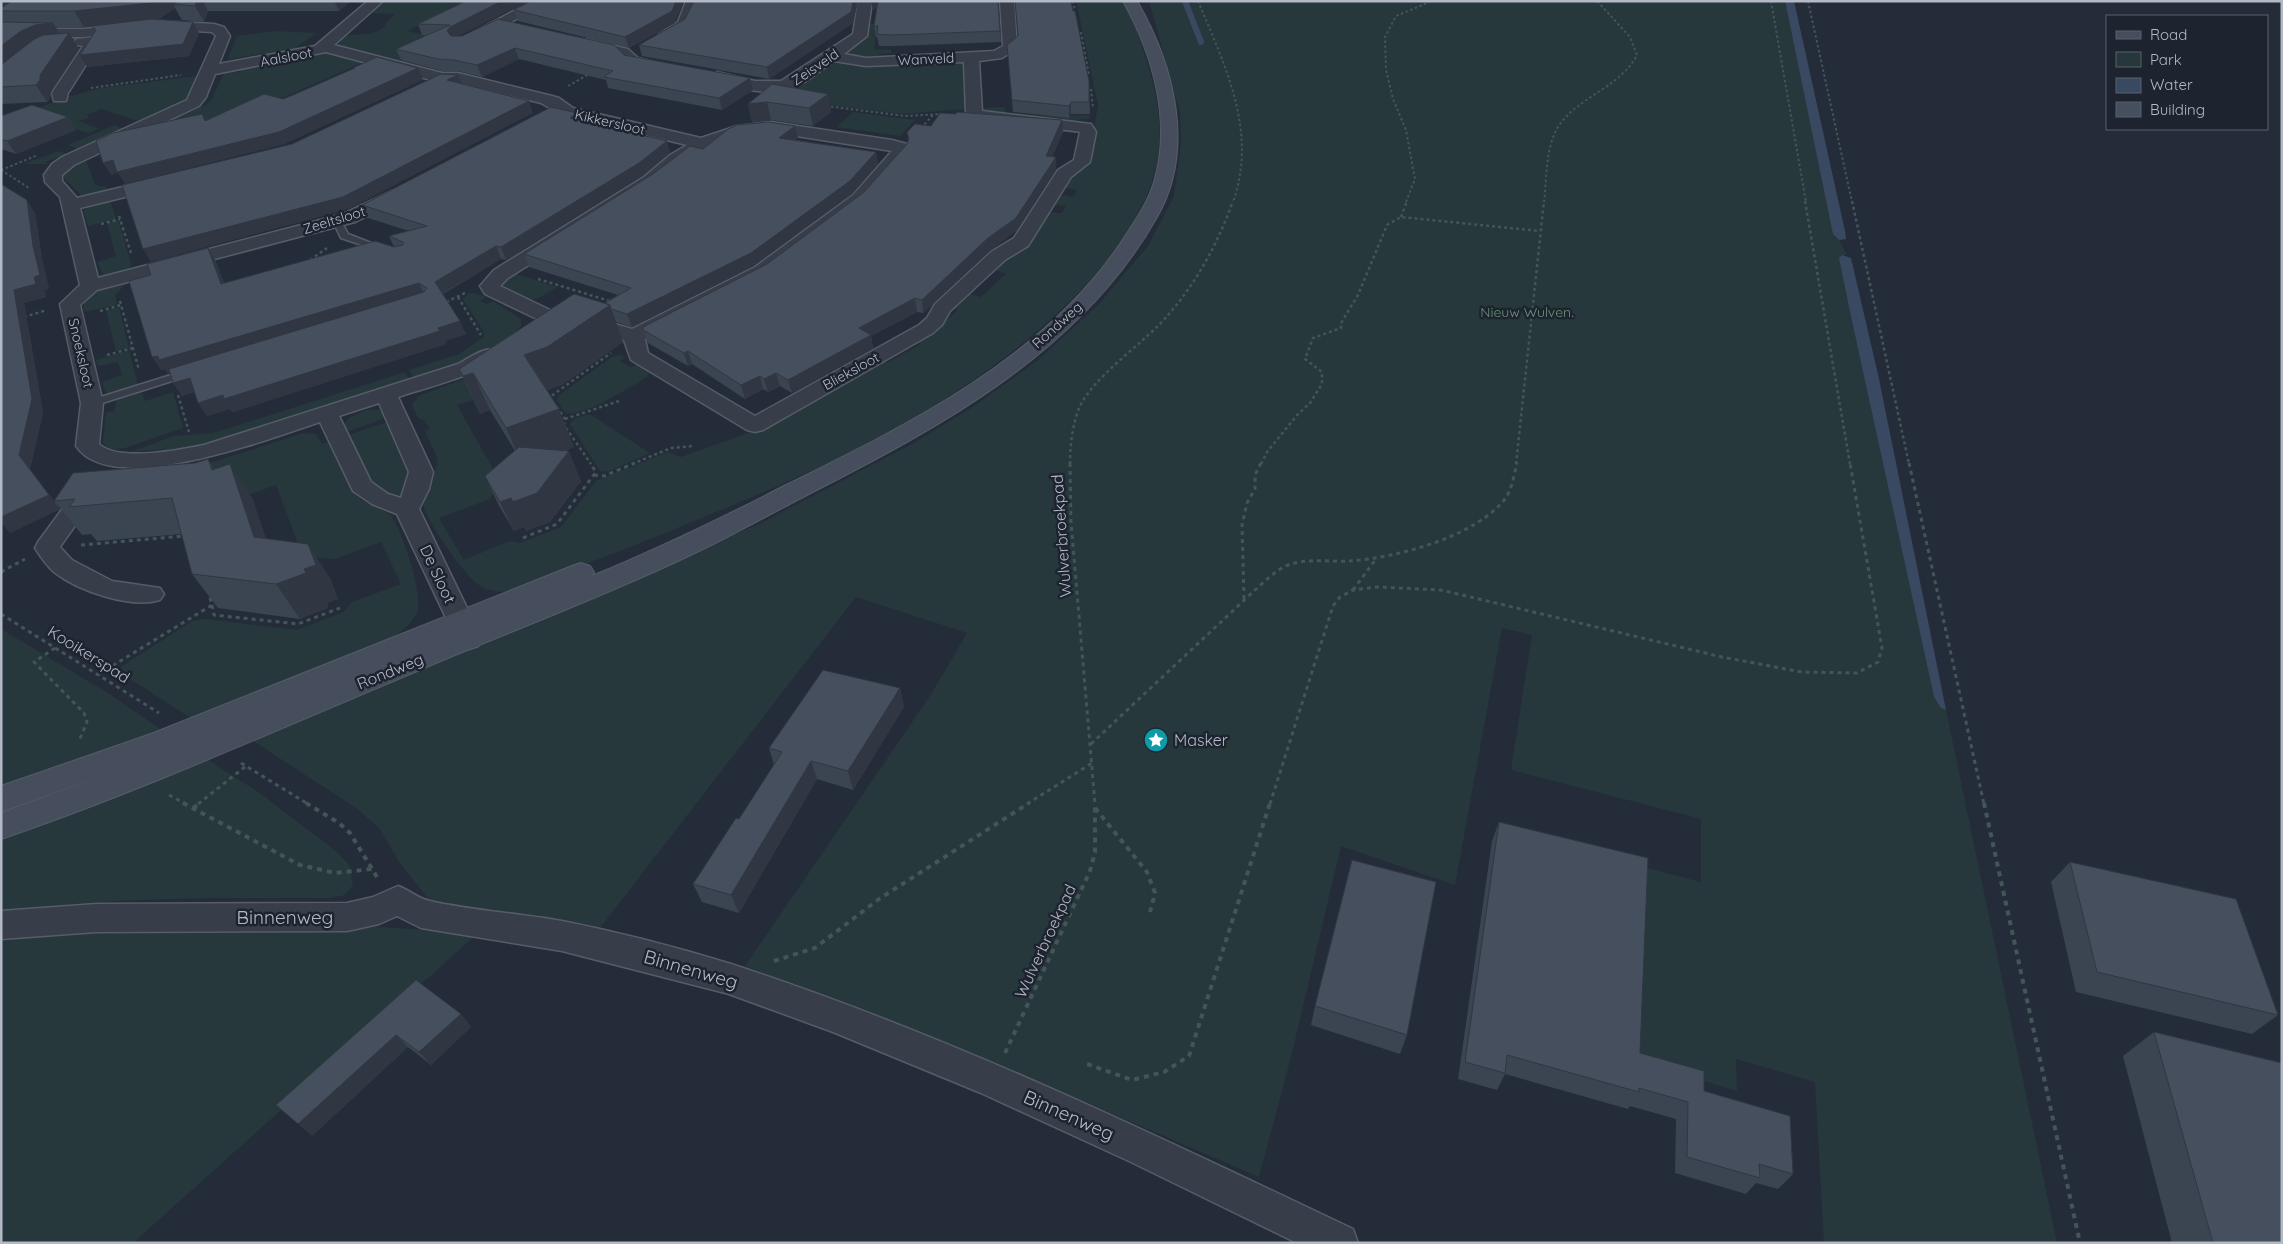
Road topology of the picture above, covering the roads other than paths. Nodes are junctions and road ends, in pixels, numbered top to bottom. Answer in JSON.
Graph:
{"nodes":[{"id":1,"x":376,"y":1,"type":"edge"},
{"id":2,"x":544,"y":1,"type":"edge"},
{"id":3,"x":693,"y":1,"type":"edge"},
{"id":4,"x":866,"y":1,"type":"edge"},
{"id":5,"x":1007,"y":1,"type":"edge"},
{"id":6,"x":1130,"y":1,"type":"edge"},
{"id":7,"x":1144,"y":1,"type":"edge"},
{"id":8,"x":184,"y":11,"type":"edge"},
{"id":9,"x":500,"y":23,"type":"junction"},
{"id":10,"x":164,"y":25,"type":"junction"},
{"id":11,"x":519,"y":28,"type":"edge"},
{"id":12,"x":1146,"y":30,"type":"junction"},
{"id":13,"x":1,"y":33,"type":"edge"},
{"id":14,"x":576,"y":41,"type":"edge"},
{"id":15,"x":56,"y":42,"type":"junction"},
{"id":16,"x":460,"y":43,"type":"edge"},
{"id":17,"x":324,"y":48,"type":"junction"},
{"id":18,"x":628,"y":56,"type":"junction"},
{"id":19,"x":830,"y":56,"type":"junction"},
{"id":20,"x":971,"y":57,"type":"junction"},
{"id":21,"x":672,"y":69,"type":"edge"},
{"id":22,"x":208,"y":71,"type":"junction"},
{"id":23,"x":706,"y":75,"type":"edge"},
{"id":24,"x":442,"y":78,"type":"junction"},
{"id":25,"x":418,"y":89,"type":"edge"},
{"id":26,"x":60,"y":98,"type":"road end"},
{"id":27,"x":553,"y":103,"type":"junction"},
{"id":28,"x":540,"y":118,"type":"edge"},
{"id":29,"x":1085,"y":127,"type":"joint"},
{"id":30,"x":701,"y":143,"type":"junction"},
{"id":31,"x":178,"y":178,"type":"edge"},
{"id":32,"x":414,"y":186,"type":"edge"},
{"id":33,"x":70,"y":205,"type":"junction"},
{"id":34,"x":341,"y":229,"type":"junction"},
{"id":35,"x":388,"y":250,"type":"edge"},
{"id":36,"x":90,"y":286,"type":"junction"},
{"id":37,"x":548,"y":317,"type":"junction"},
{"id":38,"x":529,"y":331,"type":"edge"},
{"id":39,"x":634,"y":336,"type":"junction"},
{"id":40,"x":507,"y":345,"type":"edge"},
{"id":41,"x":201,"y":368,"type":"edge"},
{"id":42,"x":386,"y":394,"type":"junction"},
{"id":43,"x":92,"y":403,"type":"junction"},
{"id":44,"x":327,"y":414,"type":"junction"},
{"id":45,"x":110,"y":458,"type":"junction"},
{"id":46,"x":408,"y":509,"type":"junction"},
{"id":47,"x":151,"y":594,"type":"dead end"},
{"id":48,"x":464,"y":629,"type":"junction"},
{"id":49,"x":1,"y":799,"type":"edge"},
{"id":50,"x":1,"y":826,"type":"edge"},
{"id":51,"x":1,"y":925,"type":"edge"},
{"id":52,"x":1339,"y":1243,"type":"edge"}],
"edges":[{"from":1,"to":17,"type":"street","name":"Aalsloot"},
{"from":2,"to":9,"type":"street"},
{"from":3,"to":18,"type":"street"},
{"from":4,"to":19,"type":"street","name":"Zeisveld"},
{"from":5,"to":20,"type":"street"},
{"from":6,"to":12,"type":"main road","name":"Rondweg"},
{"from":7,"to":12,"type":"main road","name":"Rondweg"},
{"from":8,"to":10,"type":"street"},
{"from":9,"to":11,"type":"street"},
{"from":9,"to":16,"type":"street"},
{"from":10,"to":15,"type":"street"},
{"from":10,"to":22,"type":"street"},
{"from":12,"to":48,"type":"main road","name":"Rondweg"},
{"from":13,"to":15,"type":"street"},
{"from":14,"to":18,"type":"street"},
{"from":15,"to":26,"type":"street"},
{"from":17,"to":22,"type":"street","name":"Aalsloot"},
{"from":17,"to":24,"type":"street","name":"Kikkersloot"},
{"from":18,"to":21,"type":"street"},
{"from":19,"to":20,"type":"street","name":"Wanveld"},
{"from":19,"to":23,"type":"street","name":"Zeisveld"},
{"from":20,"to":29,"type":"street","name":"Wanveld"},
{"from":22,"to":33,"type":"street"},
{"from":24,"to":25,"type":"street"},
{"from":24,"to":27,"type":"street","name":"Kikkersloot"},
{"from":27,"to":28,"type":"street"},
{"from":27,"to":30,"type":"street","name":"Kikkersloot"},
{"from":29,"to":39,"type":"street","name":"Blieksloot"},
{"from":30,"to":37,"type":"street"},
{"from":30,"to":39,"type":"street","name":"Kikkersloot"},
{"from":31,"to":33,"type":"street"},
{"from":32,"to":34,"type":"street","name":"Zeeltsloot"},
{"from":33,"to":36,"type":"street"},
{"from":34,"to":35,"type":"lane"},
{"from":34,"to":36,"type":"street","name":"Zeeltsloot"},
{"from":36,"to":43,"type":"street","name":"Snoeksloot"},
{"from":37,"to":38,"type":"street"},
{"from":37,"to":39,"type":"street"},
{"from":40,"to":42,"type":"street","name":"Snoeksloot"},
{"from":41,"to":43,"type":"lane"},
{"from":42,"to":44,"type":"street","name":"Snoeksloot"},
{"from":42,"to":46,"type":"street"},
{"from":43,"to":45,"type":"street","name":"Snoeksloot"},
{"from":44,"to":45,"type":"street","name":"Snoeksloot"},
{"from":44,"to":46,"type":"street"},
{"from":45,"to":47,"type":"street"},
{"from":46,"to":48,"type":"street","name":"De Sloot"},
{"from":48,"to":49,"type":"main road","name":"Rondweg"},
{"from":48,"to":50,"type":"main road","name":"Rondweg"},
{"from":51,"to":52,"type":"street","name":"Binnenweg"}]}
